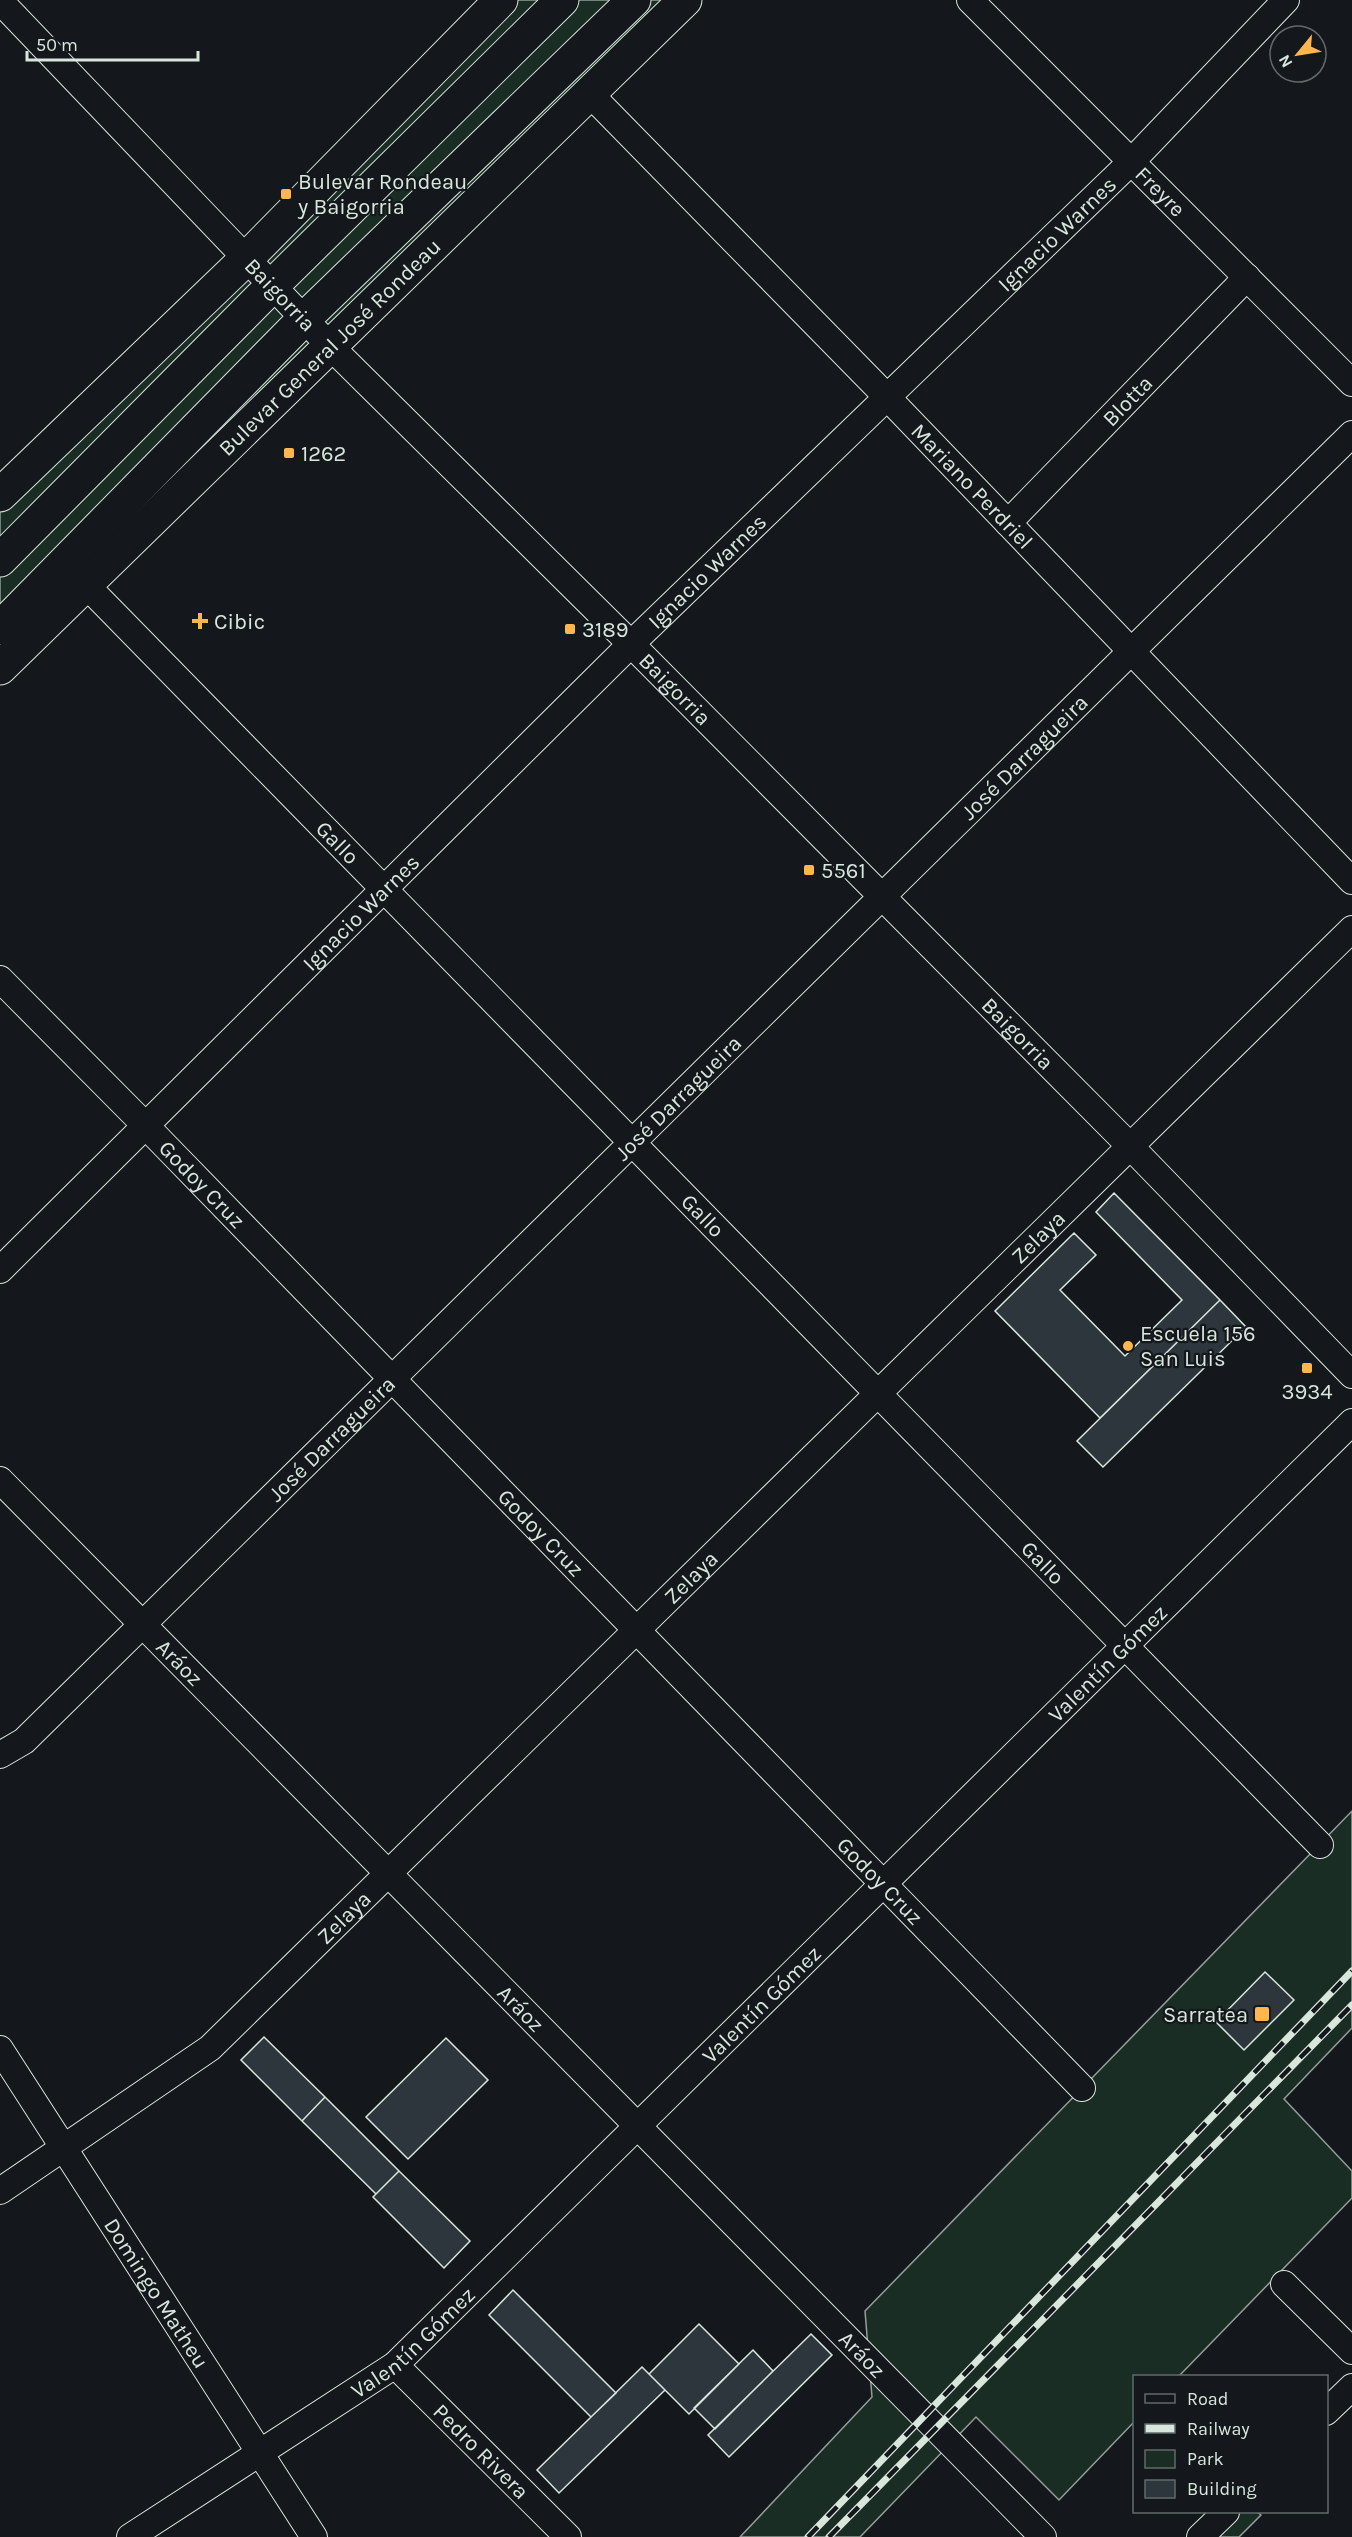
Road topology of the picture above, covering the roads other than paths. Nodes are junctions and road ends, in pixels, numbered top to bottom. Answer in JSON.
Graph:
{"nodes":[{"id":1,"x":549,"y":0,"type":"edge"},
{"id":2,"x":561,"y":0,"type":"edge"},
{"id":3,"x":634,"y":0,"type":"edge"},
{"id":4,"x":685,"y":0,"type":"edge"},
{"id":5,"x":970,"y":0,"type":"edge"},
{"id":6,"x":1286,"y":0,"type":"edge"},
{"id":7,"x":0,"y":1,"type":"edge"},
{"id":8,"x":486,"y":5,"type":"edge"},
{"id":9,"x":413,"y":87,"type":"junction"},
{"id":10,"x":589,"y":93,"type":"junction"},
{"id":11,"x":1132,"y":161,"type":"junction"},
{"id":12,"x":247,"y":258,"type":"junction"},
{"id":13,"x":1247,"y":277,"type":"junction"},
{"id":14,"x":273,"y":285,"type":"junction"},
{"id":15,"x":304,"y":319,"type":"junction"},
{"id":16,"x":330,"y":346,"type":"junction"},
{"id":17,"x":1352,"y":383,"type":"edge"},
{"id":18,"x":888,"y":398,"type":"junction"},
{"id":19,"x":1352,"y":435,"type":"edge"},
{"id":20,"x":0,"y":495,"type":"edge"},
{"id":21,"x":1008,"y":523,"type":"junction"},
{"id":22,"x":0,"y":560,"type":"edge"},
{"id":23,"x":86,"y":585,"type":"junction"},
{"id":24,"x":0,"y":628,"type":"edge"},
{"id":25,"x":42,"y":628,"type":"junction"},
{"id":26,"x":0,"y":640,"type":"edge"},
{"id":27,"x":631,"y":644,"type":"junction"},
{"id":28,"x":1131,"y":652,"type":"junction"},
{"id":29,"x":0,"y":668,"type":"edge"},
{"id":30,"x":1352,"y":881,"type":"edge"},
{"id":31,"x":384,"y":889,"type":"junction"},
{"id":32,"x":882,"y":896,"type":"junction"},
{"id":33,"x":1352,"y":928,"type":"edge"},
{"id":34,"x":0,"y":979,"type":"edge"},
{"id":35,"x":145,"y":1125,"type":"junction"},
{"id":36,"x":632,"y":1143,"type":"junction"},
{"id":37,"x":1130,"y":1146,"type":"junction"},
{"id":38,"x":0,"y":1270,"type":"edge"},
{"id":39,"x":1352,"y":1375,"type":"edge"},
{"id":40,"x":392,"y":1379,"type":"junction"},
{"id":41,"x":878,"y":1394,"type":"junction"},
{"id":42,"x":1352,"y":1422,"type":"edge"},
{"id":43,"x":0,"y":1480,"type":"edge"},
{"id":44,"x":142,"y":1624,"type":"junction"},
{"id":45,"x":636,"y":1630,"type":"junction"},
{"id":46,"x":1125,"y":1646,"type":"junction"},
{"id":47,"x":0,"y":1755,"type":"edge"},
{"id":48,"x":1320,"y":1845,"type":"dead end"},
{"id":49,"x":388,"y":1873,"type":"junction"},
{"id":50,"x":883,"y":1884,"type":"junction"},
{"id":51,"x":0,"y":2049,"type":"edge"},
{"id":52,"x":1082,"y":2088,"type":"dead end"},
{"id":53,"x":638,"y":2126,"type":"junction"},
{"id":54,"x":64,"y":2149,"type":"junction"},
{"id":55,"x":0,"y":2190,"type":"edge"},
{"id":56,"x":1284,"y":2284,"type":"dead end"},
{"id":57,"x":1352,"y":2351,"type":"edge"},
{"id":58,"x":395,"y":2365,"type":"junction"},
{"id":59,"x":1352,"y":2387,"type":"edge"},
{"id":60,"x":1328,"y":2410,"type":"edge"},
{"id":61,"x":260,"y":2453,"type":"junction"},
{"id":62,"x":1224,"y":2513,"type":"edge"},
{"id":63,"x":130,"y":2537,"type":"edge"},
{"id":64,"x":314,"y":2537,"type":"edge"},
{"id":65,"x":568,"y":2537,"type":"edge"},
{"id":66,"x":1043,"y":2537,"type":"edge"},
{"id":67,"x":1200,"y":2537,"type":"edge"}],
"edges":[{"from":1,"to":9,"type":"main road"},
{"from":2,"to":14,"type":"main road"},
{"from":3,"to":15,"type":"main road","name":"Bulevar General José Rondeau"},
{"from":4,"to":10,"type":"main road","name":"Bulevar General José Rondeau"},
{"from":5,"to":11,"type":"street","name":"Freyre"},
{"from":6,"to":11,"type":"street","name":"Ignacio Warnes"},
{"from":7,"to":12,"type":"street","name":"Baigorria"},
{"from":8,"to":9,"type":"main road"},
{"from":9,"to":12,"type":"main road"},
{"from":10,"to":16,"type":"main road","name":"Bulevar General José Rondeau"},
{"from":10,"to":18,"type":"street","name":"Mariano Perdriel"},
{"from":11,"to":13,"type":"street","name":"Freyre"},
{"from":11,"to":18,"type":"street","name":"Ignacio Warnes"},
{"from":12,"to":14,"type":"street","name":"Baigorria"},
{"from":12,"to":20,"type":"main road"},
{"from":13,"to":17,"type":"street","name":"Freyre"},
{"from":13,"to":21,"type":"street","name":"Blotta"},
{"from":14,"to":15,"type":"street","name":"Baigorria"},
{"from":14,"to":22,"type":"main road"},
{"from":15,"to":16,"type":"street","name":"Baigorria"},
{"from":15,"to":24,"type":"main road","name":"Bulevar General José Rondeau"},
{"from":16,"to":23,"type":"main road","name":"Bulevar General José Rondeau"},
{"from":16,"to":27,"type":"street","name":"Baigorria"},
{"from":18,"to":21,"type":"street","name":"Mariano Perdriel"},
{"from":18,"to":27,"type":"street","name":"Ignacio Warnes"},
{"from":19,"to":28,"type":"street","name":"José Darragueira"},
{"from":21,"to":28,"type":"street","name":"Mariano Perdriel"},
{"from":23,"to":25,"type":"main road","name":"Bulevar General José Rondeau"},
{"from":23,"to":31,"type":"street","name":"Gallo"},
{"from":25,"to":26,"type":"main road"},
{"from":25,"to":29,"type":"main road","name":"Bulevar General José Rondeau"},
{"from":27,"to":31,"type":"street","name":"Ignacio Warnes"},
{"from":27,"to":32,"type":"street","name":"Baigorria"},
{"from":28,"to":30,"type":"street","name":"Mariano Perdriel"},
{"from":28,"to":32,"type":"street","name":"José Darragueira"},
{"from":31,"to":35,"type":"street","name":"Ignacio Warnes"},
{"from":31,"to":36,"type":"street","name":"Gallo"},
{"from":32,"to":36,"type":"street","name":"José Darragueira"},
{"from":32,"to":37,"type":"street","name":"Baigorria"},
{"from":33,"to":37,"type":"street","name":"Zelaya"},
{"from":34,"to":35,"type":"street","name":"Godoy Cruz"},
{"from":35,"to":38,"type":"street","name":"Ignacio Warnes"},
{"from":35,"to":40,"type":"street","name":"Godoy Cruz"},
{"from":36,"to":40,"type":"street","name":"José Darragueira"},
{"from":36,"to":41,"type":"street","name":"Gallo"},
{"from":37,"to":39,"type":"street","name":"Baigorria"},
{"from":37,"to":41,"type":"street","name":"Zelaya"},
{"from":40,"to":44,"type":"street","name":"José Darragueira"},
{"from":40,"to":45,"type":"street","name":"Godoy Cruz"},
{"from":41,"to":45,"type":"street","name":"Zelaya"},
{"from":41,"to":46,"type":"street","name":"Gallo"},
{"from":42,"to":46,"type":"street","name":"Valentín Gómez"},
{"from":43,"to":44,"type":"street","name":"Aráoz"},
{"from":44,"to":47,"type":"street","name":"José Darragueira"},
{"from":44,"to":49,"type":"street","name":"Aráoz"},
{"from":45,"to":49,"type":"street","name":"Zelaya"},
{"from":45,"to":50,"type":"street","name":"Godoy Cruz"},
{"from":46,"to":48,"type":"street","name":"Gallo"},
{"from":46,"to":50,"type":"street","name":"Valentín Gómez"},
{"from":49,"to":53,"type":"street","name":"Aráoz"},
{"from":49,"to":54,"type":"street","name":"Zelaya"},
{"from":50,"to":52,"type":"street","name":"Godoy Cruz"},
{"from":50,"to":53,"type":"street","name":"Valentín Gómez"},
{"from":51,"to":54,"type":"street","name":"Domingo Matheu"},
{"from":53,"to":58,"type":"street","name":"Valentín Gómez"},
{"from":53,"to":66,"type":"street","name":"Aráoz"},
{"from":54,"to":55,"type":"street","name":"Zelaya"},
{"from":54,"to":61,"type":"street","name":"Domingo Matheu"},
{"from":56,"to":57,"type":"street"},
{"from":58,"to":61,"type":"street","name":"Valentín Gómez"},
{"from":58,"to":65,"type":"street","name":"Pedro Rivera"},
{"from":59,"to":60,"type":"street"},
{"from":61,"to":63,"type":"street","name":"Valentín Gómez"},
{"from":61,"to":64,"type":"street","name":"Domingo Matheu"},
{"from":62,"to":67,"type":"street"}]}
